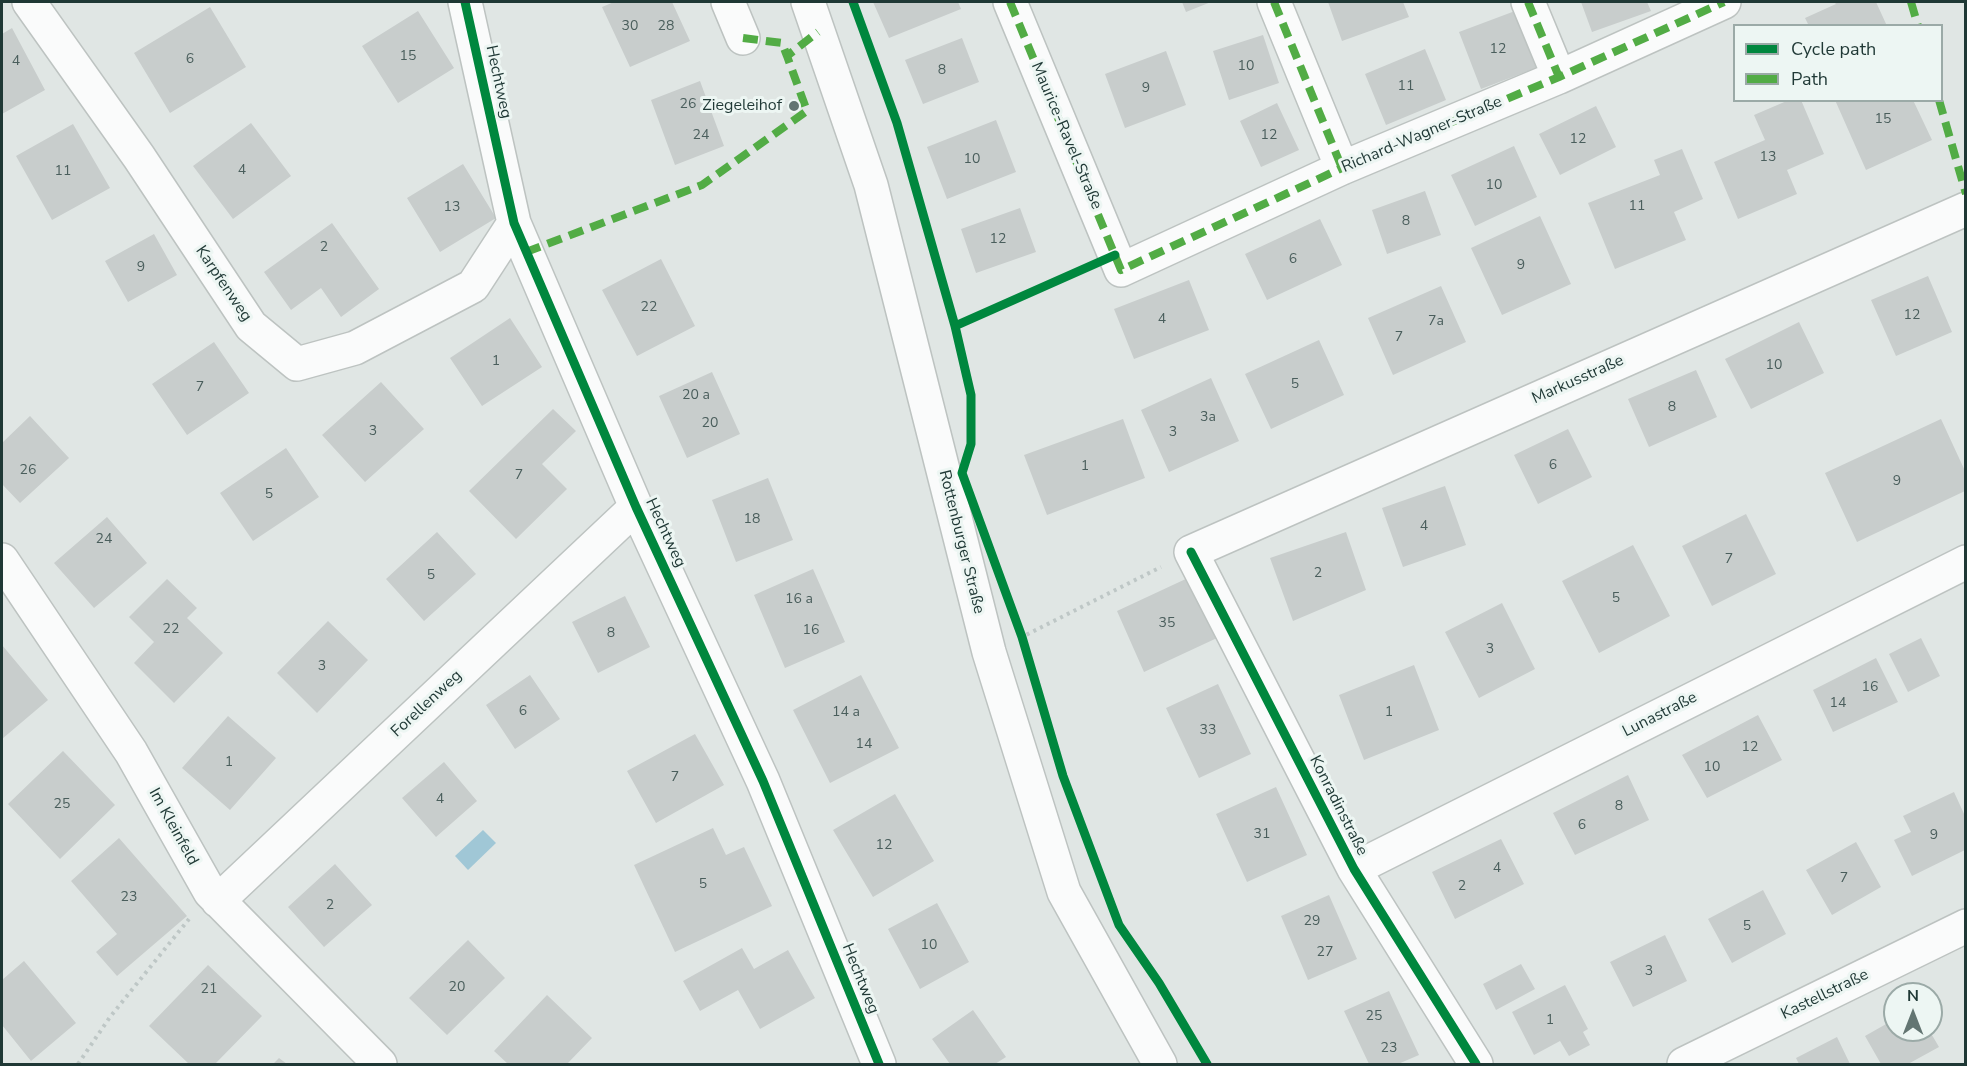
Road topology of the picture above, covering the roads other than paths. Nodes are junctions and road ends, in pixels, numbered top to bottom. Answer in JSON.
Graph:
{"nodes":[{"id":1,"x":29,"y":2,"type":"edge"},
{"id":2,"x":465,"y":2,"type":"edge"},
{"id":3,"x":728,"y":2,"type":"edge"},
{"id":4,"x":808,"y":2,"type":"edge"},
{"id":5,"x":1010,"y":2,"type":"edge"},
{"id":6,"x":1274,"y":2,"type":"edge"},
{"id":7,"x":1528,"y":2,"type":"edge"},
{"id":8,"x":1724,"y":2,"type":"edge"},
{"id":9,"x":743,"y":38,"type":"dead end"},
{"id":10,"x":1559,"y":77,"type":"junction"},
{"id":11,"x":1341,"y":168,"type":"junction"},
{"id":12,"x":1965,"y":209,"type":"edge"},
{"id":13,"x":514,"y":223,"type":"junction"},
{"id":14,"x":1121,"y":270,"type":"joint"},
{"id":15,"x":636,"y":507,"type":"junction"},
{"id":16,"x":1191,"y":552,"type":"joint"},
{"id":17,"x":2,"y":560,"type":"edge"},
{"id":18,"x":1965,"y":562,"type":"edge"},
{"id":19,"x":1354,"y":869,"type":"junction"},
{"id":20,"x":214,"y":897,"type":"junction"},
{"id":21,"x":1965,"y":926,"type":"edge"},
{"id":22,"x":380,"y":1065,"type":"edge"},
{"id":23,"x":879,"y":1065,"type":"edge"},
{"id":24,"x":1160,"y":1065,"type":"edge"},
{"id":25,"x":1476,"y":1065,"type":"edge"},
{"id":26,"x":1684,"y":1065,"type":"edge"}],
"edges":[{"from":1,"to":13,"type":"street","name":"Karpfenweg"},
{"from":2,"to":13,"type":"street","name":"Hechtweg"},
{"from":3,"to":9,"type":"street"},
{"from":4,"to":24,"type":"street","name":"Rottenburger Straße"},
{"from":5,"to":14,"type":"street","name":"Maurice-Ravel-Straße"},
{"from":6,"to":11,"type":"street"},
{"from":7,"to":10,"type":"street"},
{"from":8,"to":10,"type":"street","name":"Richard-Wagner-Straße"},
{"from":10,"to":11,"type":"street","name":"Richard-Wagner-Straße"},
{"from":11,"to":14,"type":"street","name":"Richard-Wagner-Straße"},
{"from":12,"to":16,"type":"street","name":"Markusstraße"},
{"from":13,"to":15,"type":"street","name":"Hechtweg"},
{"from":15,"to":20,"type":"street","name":"Forellenweg"},
{"from":15,"to":23,"type":"street","name":"Hechtweg"},
{"from":16,"to":19,"type":"street","name":"Konradinstraße"},
{"from":17,"to":20,"type":"street","name":"Im Kleinfeld"},
{"from":18,"to":19,"type":"street","name":"Lunastraße"},
{"from":19,"to":25,"type":"street","name":"Konradinstraße"},
{"from":20,"to":22,"type":"street","name":"Im Kleinfeld"},
{"from":21,"to":26,"type":"street","name":"Kastellstraße"}]}
